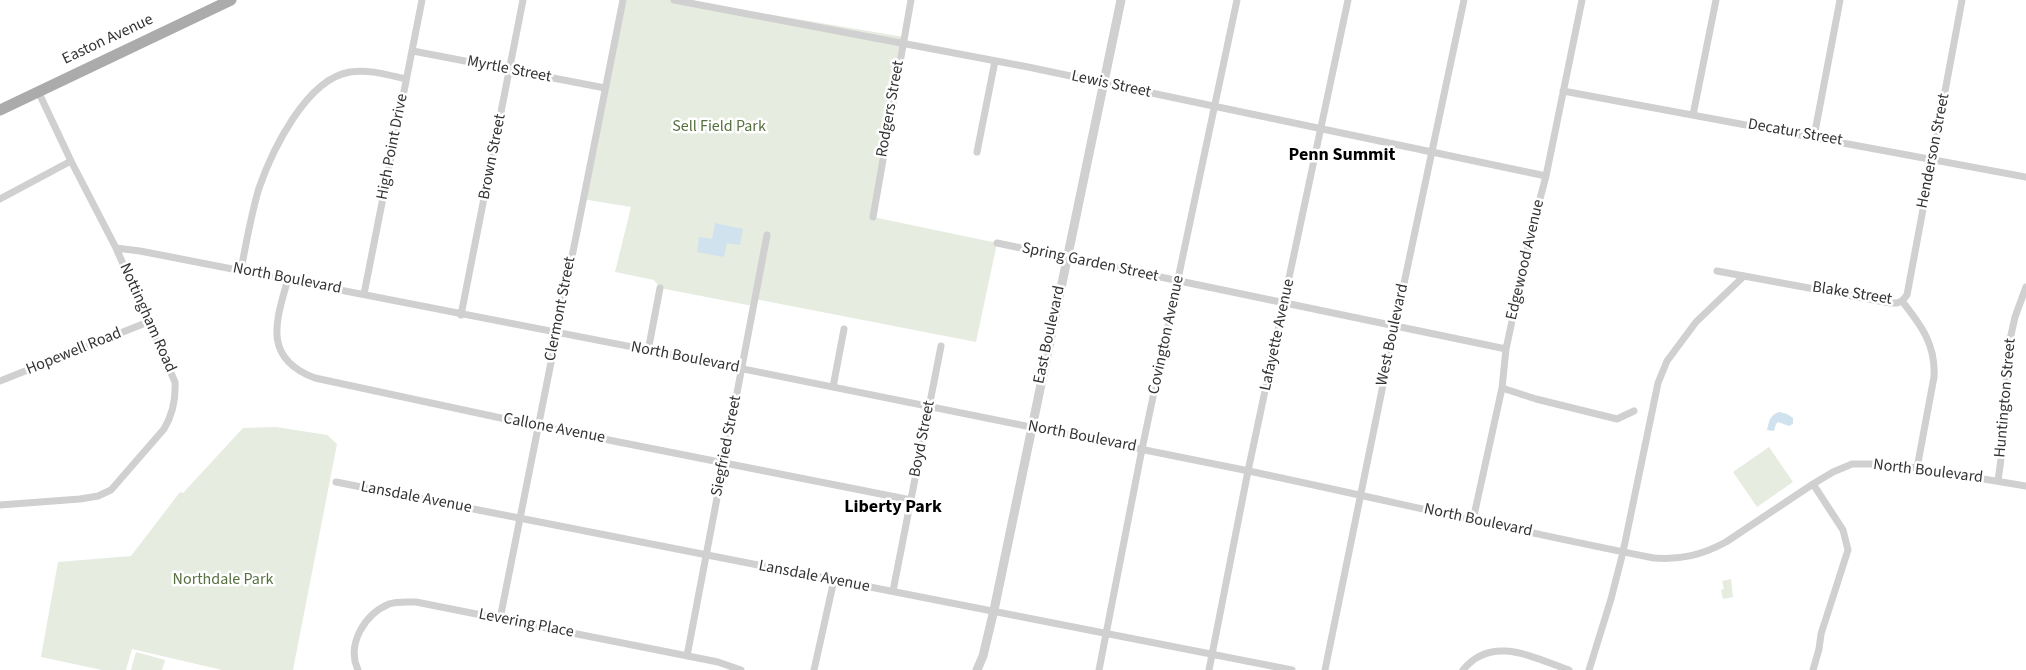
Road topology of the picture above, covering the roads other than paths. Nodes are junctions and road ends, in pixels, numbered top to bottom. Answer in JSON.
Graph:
{"nodes":[{"id":1,"x":231,"y":0,"type":"edge"},
{"id":2,"x":422,"y":0,"type":"edge"},
{"id":3,"x":523,"y":0,"type":"edge"},
{"id":4,"x":623,"y":0,"type":"edge"},
{"id":5,"x":674,"y":0,"type":"edge"},
{"id":6,"x":911,"y":0,"type":"edge"},
{"id":7,"x":1121,"y":0,"type":"edge"},
{"id":8,"x":1237,"y":0,"type":"edge"},
{"id":9,"x":1348,"y":0,"type":"edge"},
{"id":10,"x":1464,"y":0,"type":"edge"},
{"id":11,"x":1582,"y":0,"type":"edge"},
{"id":12,"x":1716,"y":0,"type":"edge"},
{"id":13,"x":1840,"y":0,"type":"edge"},
{"id":14,"x":1962,"y":0,"type":"edge"},
{"id":15,"x":902,"y":44,"type":"junction"},
{"id":16,"x":413,"y":51,"type":"junction"},
{"id":17,"x":995,"y":61,"type":"junction"},
{"id":18,"x":510,"y":71,"type":"junction"},
{"id":19,"x":406,"y":79,"type":"junction"},
{"id":20,"x":1104,"y":83,"type":"junction"},
{"id":21,"x":605,"y":88,"type":"junction"},
{"id":22,"x":38,"y":91,"type":"junction"},
{"id":23,"x":1563,"y":91,"type":"junction"},
{"id":24,"x":1215,"y":107,"type":"junction"},
{"id":25,"x":0,"y":110,"type":"edge"},
{"id":26,"x":1693,"y":114,"type":"junction"},
{"id":27,"x":1321,"y":129,"type":"junction"},
{"id":28,"x":1814,"y":137,"type":"junction"},
{"id":29,"x":977,"y":152,"type":"dead end"},
{"id":30,"x":1432,"y":152,"type":"junction"},
{"id":31,"x":1933,"y":160,"type":"junction"},
{"id":32,"x":71,"y":161,"type":"junction"},
{"id":33,"x":1546,"y":176,"type":"junction"},
{"id":34,"x":2026,"y":177,"type":"edge"},
{"id":35,"x":0,"y":199,"type":"edge"},
{"id":36,"x":873,"y":217,"type":"dead end"},
{"id":37,"x":767,"y":235,"type":"dead end"},
{"id":38,"x":997,"y":243,"type":"dead end"},
{"id":39,"x":116,"y":248,"type":"junction"},
{"id":40,"x":1066,"y":258,"type":"junction"},
{"id":41,"x":240,"y":270,"type":"junction"},
{"id":42,"x":1717,"y":271,"type":"dead end"},
{"id":43,"x":1744,"y":276,"type":"junction"},
{"id":44,"x":288,"y":279,"type":"junction"},
{"id":45,"x":1178,"y":282,"type":"junction"},
{"id":46,"x":2026,"y":287,"type":"edge"},
{"id":47,"x":660,"y":288,"type":"dead end"},
{"id":48,"x":364,"y":294,"type":"junction"},
{"id":49,"x":1902,"y":301,"type":"junction"},
{"id":50,"x":1284,"y":303,"type":"junction"},
{"id":51,"x":461,"y":315,"type":"junction"},
{"id":52,"x":148,"y":322,"type":"junction"},
{"id":53,"x":1394,"y":326,"type":"junction"},
{"id":54,"x":844,"y":329,"type":"dead end"},
{"id":55,"x":557,"y":333,"type":"junction"},
{"id":56,"x":941,"y":346,"type":"dead end"},
{"id":57,"x":1506,"y":349,"type":"junction"},
{"id":58,"x":648,"y":351,"type":"junction"},
{"id":59,"x":742,"y":368,"type":"junction"},
{"id":60,"x":0,"y":381,"type":"edge"},
{"id":61,"x":832,"y":387,"type":"junction"},
{"id":62,"x":1502,"y":388,"type":"junction"},
{"id":63,"x":930,"y":406,"type":"junction"},
{"id":64,"x":1634,"y":411,"type":"dead end"},
{"id":65,"x":538,"y":426,"type":"junction"},
{"id":66,"x":1032,"y":427,"type":"junction"},
{"id":67,"x":1142,"y":449,"type":"junction"},
{"id":68,"x":724,"y":463,"type":"junction"},
{"id":69,"x":1917,"y":468,"type":"junction"},
{"id":70,"x":1248,"y":471,"type":"junction"},
{"id":71,"x":1998,"y":481,"type":"junction"},
{"id":72,"x":336,"y":482,"type":"dead end"},
{"id":73,"x":1812,"y":484,"type":"junction"},
{"id":74,"x":2026,"y":486,"type":"edge"},
{"id":75,"x":1361,"y":496,"type":"junction"},
{"id":76,"x":911,"y":500,"type":"junction"},
{"id":77,"x":0,"y":505,"type":"edge"},
{"id":78,"x":520,"y":519,"type":"junction"},
{"id":79,"x":1473,"y":520,"type":"junction"},
{"id":80,"x":1623,"y":552,"type":"junction"},
{"id":81,"x":706,"y":556,"type":"junction"},
{"id":82,"x":834,"y":580,"type":"junction"},
{"id":83,"x":893,"y":591,"type":"junction"},
{"id":84,"x":994,"y":610,"type":"junction"},
{"id":85,"x":500,"y":619,"type":"junction"},
{"id":86,"x":1106,"y":634,"type":"junction"},
{"id":87,"x":1212,"y":654,"type":"junction"},
{"id":88,"x":687,"y":656,"type":"junction"},
{"id":89,"x":358,"y":670,"type":"edge"},
{"id":90,"x":741,"y":670,"type":"edge"},
{"id":91,"x":814,"y":670,"type":"edge"},
{"id":92,"x":977,"y":670,"type":"edge"},
{"id":93,"x":1099,"y":670,"type":"edge"},
{"id":94,"x":1209,"y":670,"type":"edge"},
{"id":95,"x":1292,"y":670,"type":"edge"},
{"id":96,"x":1325,"y":670,"type":"edge"},
{"id":97,"x":1463,"y":670,"type":"edge"},
{"id":98,"x":1569,"y":670,"type":"edge"},
{"id":99,"x":1589,"y":670,"type":"edge"},
{"id":100,"x":1813,"y":670,"type":"edge"}],
"edges":[{"from":1,"to":22,"type":"main road","name":"Easton Avenue"},
{"from":2,"to":16,"type":"street","name":"High Point Drive"},
{"from":3,"to":18,"type":"street","name":"Brown Street"},
{"from":4,"to":21,"type":"street","name":"Clermont Street"},
{"from":5,"to":15,"type":"street","name":"Lewis Street"},
{"from":6,"to":15,"type":"street","name":"Rodgers Street"},
{"from":7,"to":20,"type":"street","name":"East Boulevard"},
{"from":8,"to":24,"type":"street","name":"Covington Avenue"},
{"from":9,"to":27,"type":"street","name":"Lafayette Avenue"},
{"from":10,"to":30,"type":"street","name":"West Boulevard"},
{"from":11,"to":23,"type":"street","name":"Edgewood Avenue"},
{"from":12,"to":26,"type":"street"},
{"from":13,"to":28,"type":"street"},
{"from":14,"to":31,"type":"street","name":"Henderson Street"},
{"from":15,"to":17,"type":"street","name":"Lewis Street"},
{"from":15,"to":36,"type":"street","name":"Rodgers Street"},
{"from":16,"to":18,"type":"street","name":"Myrtle Street"},
{"from":16,"to":19,"type":"street","name":"High Point Drive"},
{"from":17,"to":20,"type":"street","name":"Lewis Street"},
{"from":17,"to":29,"type":"street"},
{"from":18,"to":21,"type":"street","name":"Myrtle Street"},
{"from":18,"to":51,"type":"street","name":"Brown Street"},
{"from":19,"to":41,"type":"street"},
{"from":19,"to":48,"type":"street","name":"High Point Drive"},
{"from":20,"to":24,"type":"street","name":"Lewis Street"},
{"from":20,"to":40,"type":"street","name":"East Boulevard"},
{"from":21,"to":55,"type":"street","name":"Clermont Street"},
{"from":22,"to":25,"type":"main road","name":"Easton Avenue"},
{"from":22,"to":32,"type":"street","name":"Nottingham Road"},
{"from":23,"to":26,"type":"street","name":"Decatur Street"},
{"from":23,"to":33,"type":"street","name":"Edgewood Avenue"},
{"from":24,"to":27,"type":"street","name":"Lewis Street"},
{"from":24,"to":45,"type":"street","name":"Covington Avenue"},
{"from":26,"to":28,"type":"street","name":"Decatur Street"},
{"from":27,"to":30,"type":"street","name":"Lewis Street"},
{"from":27,"to":50,"type":"street","name":"Lafayette Avenue"},
{"from":28,"to":31,"type":"street","name":"Decatur Street"},
{"from":30,"to":33,"type":"street","name":"Lewis Street"},
{"from":30,"to":53,"type":"street","name":"West Boulevard"},
{"from":31,"to":34,"type":"street","name":"Decatur Street"},
{"from":31,"to":49,"type":"street","name":"Henderson Street"},
{"from":32,"to":35,"type":"street"},
{"from":32,"to":39,"type":"street","name":"Nottingham Road"},
{"from":33,"to":57,"type":"street","name":"Edgewood Avenue"},
{"from":37,"to":59,"type":"street","name":"Siegfried Street"},
{"from":38,"to":40,"type":"street","name":"Spring Garden Street"},
{"from":39,"to":41,"type":"street","name":"North Boulevard"},
{"from":39,"to":52,"type":"street","name":"Nottingham Road"},
{"from":40,"to":45,"type":"street","name":"Spring Garden Street"},
{"from":40,"to":66,"type":"street","name":"East Boulevard"},
{"from":41,"to":44,"type":"street","name":"North Boulevard"},
{"from":42,"to":43,"type":"street","name":"Blake Street"},
{"from":43,"to":49,"type":"street","name":"Blake Street"},
{"from":43,"to":80,"type":"street"},
{"from":44,"to":48,"type":"street","name":"North Boulevard"},
{"from":44,"to":65,"type":"street","name":"Callone Avenue"},
{"from":45,"to":50,"type":"street","name":"Spring Garden Street"},
{"from":45,"to":67,"type":"street","name":"Covington Avenue"},
{"from":46,"to":71,"type":"street","name":"Huntington Street"},
{"from":47,"to":58,"type":"street"},
{"from":48,"to":51,"type":"street","name":"North Boulevard"},
{"from":49,"to":69,"type":"street","name":"Blake Street"},
{"from":50,"to":53,"type":"street","name":"Spring Garden Street"},
{"from":50,"to":70,"type":"street","name":"Lafayette Avenue"},
{"from":51,"to":55,"type":"street","name":"North Boulevard"},
{"from":52,"to":60,"type":"street","name":"Hopewell Road"},
{"from":52,"to":77,"type":"street","name":"Nottingham Road"},
{"from":53,"to":57,"type":"street","name":"Spring Garden Street"},
{"from":53,"to":75,"type":"street","name":"West Boulevard"},
{"from":54,"to":61,"type":"street"},
{"from":55,"to":58,"type":"street","name":"North Boulevard"},
{"from":55,"to":65,"type":"street","name":"Clermont Street"},
{"from":56,"to":63,"type":"street","name":"Boyd Street"},
{"from":57,"to":62,"type":"street","name":"Edgewood Avenue"},
{"from":58,"to":59,"type":"street","name":"North Boulevard"},
{"from":59,"to":61,"type":"street","name":"North Boulevard"},
{"from":59,"to":68,"type":"street","name":"Siegfried Street"},
{"from":61,"to":63,"type":"street","name":"North Boulevard"},
{"from":62,"to":64,"type":"street"},
{"from":62,"to":79,"type":"street","name":"Edgewood Avenue"},
{"from":63,"to":66,"type":"street","name":"North Boulevard"},
{"from":63,"to":76,"type":"street","name":"Boyd Street"},
{"from":65,"to":68,"type":"street","name":"Callone Avenue"},
{"from":65,"to":78,"type":"street","name":"Clermont Street"},
{"from":66,"to":67,"type":"street","name":"North Boulevard"},
{"from":66,"to":84,"type":"street","name":"East Boulevard"},
{"from":67,"to":70,"type":"street","name":"North Boulevard"},
{"from":67,"to":86,"type":"street","name":"Covington Avenue"},
{"from":68,"to":76,"type":"street","name":"Callone Avenue"},
{"from":68,"to":81,"type":"street","name":"Siegfried Street"},
{"from":69,"to":71,"type":"street","name":"North Boulevard"},
{"from":69,"to":73,"type":"street","name":"North Boulevard"},
{"from":70,"to":75,"type":"street","name":"North Boulevard"},
{"from":70,"to":87,"type":"street","name":"Lafayette Avenue"},
{"from":71,"to":74,"type":"street","name":"North Boulevard"},
{"from":72,"to":78,"type":"street","name":"Lansdale Avenue"},
{"from":73,"to":80,"type":"street","name":"North Boulevard"},
{"from":73,"to":100,"type":"street"},
{"from":75,"to":79,"type":"street","name":"North Boulevard"},
{"from":75,"to":96,"type":"street","name":"West Boulevard"},
{"from":76,"to":83,"type":"street","name":"Boyd Street"},
{"from":78,"to":81,"type":"street","name":"Lansdale Avenue"},
{"from":78,"to":85,"type":"street","name":"Clermont Street"},
{"from":79,"to":80,"type":"street","name":"North Boulevard"},
{"from":80,"to":99,"type":"street"},
{"from":81,"to":82,"type":"street","name":"Lansdale Avenue"},
{"from":81,"to":88,"type":"street","name":"Siegfried Street"},
{"from":82,"to":83,"type":"street","name":"Lansdale Avenue"},
{"from":82,"to":91,"type":"street"},
{"from":83,"to":84,"type":"street","name":"Lansdale Avenue"},
{"from":84,"to":86,"type":"street","name":"Lansdale Avenue"},
{"from":84,"to":92,"type":"street","name":"East Boulevard"},
{"from":85,"to":88,"type":"street","name":"Levering Place"},
{"from":85,"to":89,"type":"street","name":"Levering Place"},
{"from":86,"to":87,"type":"street","name":"Lansdale Avenue"},
{"from":86,"to":93,"type":"street","name":"Covington Avenue"},
{"from":87,"to":94,"type":"street","name":"Lafayette Avenue"},
{"from":87,"to":95,"type":"street","name":"Lansdale Avenue"},
{"from":88,"to":90,"type":"street","name":"Levering Place"},
{"from":97,"to":98,"type":"street"}]}
